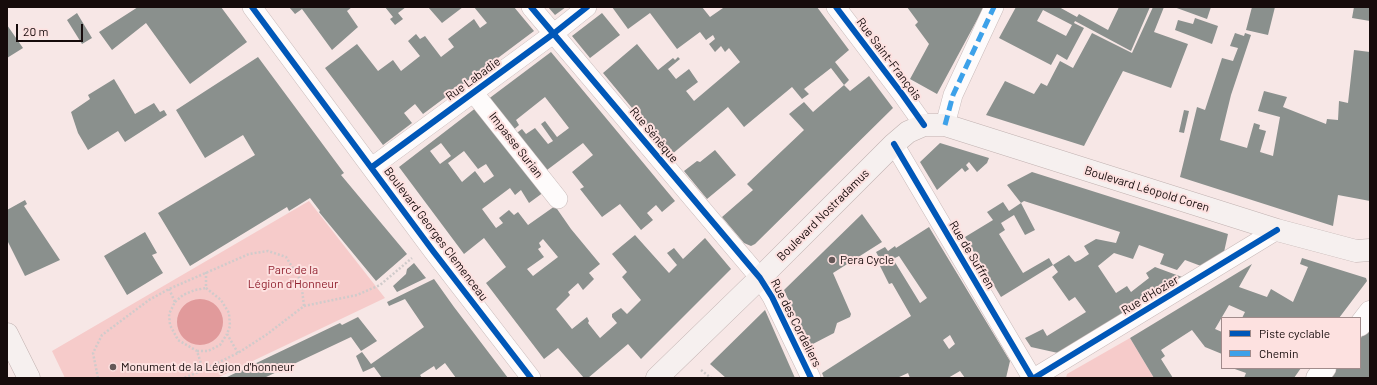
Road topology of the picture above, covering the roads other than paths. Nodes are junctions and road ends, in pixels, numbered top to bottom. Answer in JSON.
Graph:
{"nodes":[{"id":1,"x":252,"y":7,"type":"edge"},
{"id":2,"x":531,"y":7,"type":"edge"},
{"id":3,"x":587,"y":7,"type":"edge"},
{"id":4,"x":836,"y":7,"type":"edge"},
{"id":5,"x":994,"y":7,"type":"edge"},
{"id":6,"x":553,"y":34,"type":"junction"},
{"id":7,"x":474,"y":92,"type":"junction"},
{"id":8,"x":934,"y":125,"type":"junction"},
{"id":9,"x":894,"y":144,"type":"junction"},
{"id":10,"x":372,"y":167,"type":"junction"},
{"id":11,"x":558,"y":199,"type":"dead end"},
{"id":12,"x":1277,"y":230,"type":"junction"},
{"id":13,"x":1370,"y":250,"type":"edge"},
{"id":14,"x":760,"y":278,"type":"junction"},
{"id":15,"x":1370,"y":312,"type":"edge"},
{"id":16,"x":1361,"y":324,"type":"edge"},
{"id":17,"x":7,"y":334,"type":"edge"},
{"id":18,"x":1324,"y":369,"type":"edge"},
{"id":19,"x":29,"y":378,"type":"edge"},
{"id":20,"x":531,"y":378,"type":"edge"},
{"id":21,"x":657,"y":378,"type":"edge"},
{"id":22,"x":811,"y":378,"type":"edge"},
{"id":23,"x":1033,"y":378,"type":"edge"},
{"id":24,"x":1317,"y":378,"type":"edge"}],
"edges":[{"from":1,"to":10,"type":"street","name":"Boulevard Georges Clemenceau"},
{"from":2,"to":6,"type":"street","name":"Rue Sénèque"},
{"from":3,"to":6,"type":"street","name":"Rue Labadie"},
{"from":4,"to":8,"type":"street","name":"Rue Saint-François"},
{"from":5,"to":8,"type":"street"},
{"from":6,"to":7,"type":"street","name":"Rue Labadie"},
{"from":6,"to":14,"type":"street","name":"Rue Sénèque"},
{"from":7,"to":10,"type":"street","name":"Rue Labadie"},
{"from":7,"to":11,"type":"street","name":"Impasse Surian"},
{"from":8,"to":9,"type":"main road","name":"Boulevard Nostradamus"},
{"from":8,"to":12,"type":"main road","name":"Boulevard Léopold Coren"},
{"from":9,"to":14,"type":"main road","name":"Boulevard Nostradamus"},
{"from":9,"to":23,"type":"street","name":"Rue de Suffren"},
{"from":10,"to":20,"type":"street","name":"Boulevard Georges Clemenceau"},
{"from":12,"to":13,"type":"main road","name":"Boulevard Léopold Coren"},
{"from":12,"to":23,"type":"street","name":"Rue d'Hozier"},
{"from":14,"to":21,"type":"main road","name":"Boulevard Nostradamus"},
{"from":14,"to":22,"type":"street","name":"Rue des Cordeliers"},
{"from":15,"to":16,"type":"street"},
{"from":17,"to":19,"type":"main road"},
{"from":18,"to":24,"type":"street"}]}
